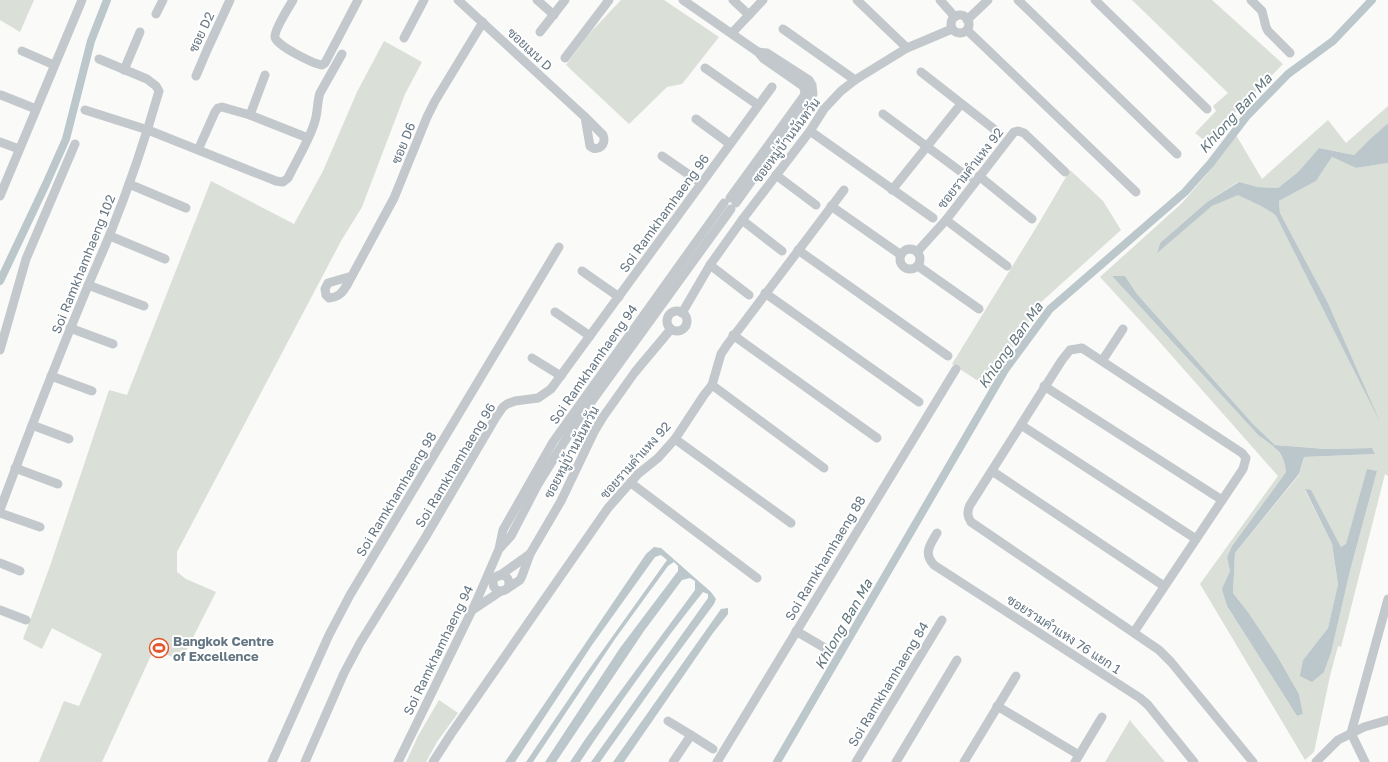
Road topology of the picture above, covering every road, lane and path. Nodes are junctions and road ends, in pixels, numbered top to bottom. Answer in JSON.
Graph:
{"nodes":[{"id":1,"x":82,"y":0,"type":"edge"},
{"id":2,"x":163,"y":0,"type":"edge"},
{"id":3,"x":230,"y":0,"type":"edge"},
{"id":4,"x":293,"y":0,"type":"edge"},
{"id":5,"x":358,"y":0,"type":"edge"},
{"id":6,"x":424,"y":0,"type":"edge"},
{"id":7,"x":458,"y":0,"type":"edge"},
{"id":8,"x":537,"y":0,"type":"edge"},
{"id":9,"x":565,"y":0,"type":"edge"},
{"id":10,"x":609,"y":0,"type":"edge"},
{"id":11,"x":683,"y":0,"type":"edge"},
{"id":12,"x":733,"y":0,"type":"edge"},
{"id":13,"x":763,"y":0,"type":"edge"},
{"id":14,"x":856,"y":0,"type":"edge"},
{"id":15,"x":940,"y":0,"type":"edge"},
{"id":16,"x":988,"y":0,"type":"edge"},
{"id":17,"x":1018,"y":0,"type":"edge"},
{"id":18,"x":1095,"y":0,"type":"edge"},
{"id":19,"x":1251,"y":0,"type":"edge"},
{"id":20,"x":156,"y":14,"type":"dead end"},
{"id":21,"x":554,"y":15,"type":"junction"},
{"id":22,"x":748,"y":15,"type":"junction"},
{"id":23,"x":955,"y":17,"type":"junction"},
{"id":24,"x":967,"y":20,"type":"junction"},
{"id":25,"x":483,"y":22,"type":"junction"},
{"id":26,"x":784,"y":28,"type":"dead end"},
{"id":27,"x":952,"y":29,"type":"junction"},
{"id":28,"x":967,"y":30,"type":"junction"},
{"id":29,"x":140,"y":32,"type":"dead end"},
{"id":30,"x":540,"y":32,"type":"dead end"},
{"id":31,"x":732,"y":33,"type":"junction"},
{"id":32,"x":404,"y":38,"type":"dead end"},
{"id":33,"x":907,"y":48,"type":"junction"},
{"id":34,"x":22,"y":51,"type":"dead end"},
{"id":35,"x":1290,"y":53,"type":"dead end"},
{"id":36,"x":342,"y":54,"type":"dead end"},
{"id":37,"x":565,"y":58,"type":"dead end"},
{"id":38,"x":99,"y":60,"type":"dead end"},
{"id":39,"x":54,"y":65,"type":"junction"},
{"id":40,"x":705,"y":68,"type":"dead end"},
{"id":41,"x":124,"y":70,"type":"junction"},
{"id":42,"x":921,"y":72,"type":"dead end"},
{"id":43,"x":265,"y":75,"type":"dead end"},
{"id":44,"x":196,"y":76,"type":"dead end"},
{"id":45,"x":855,"y":80,"type":"junction"},
{"id":46,"x":772,"y":87,"type":"dead end"},
{"id":47,"x":2,"y":95,"type":"dead end"},
{"id":48,"x":961,"y":104,"type":"junction"},
{"id":49,"x":758,"y":106,"type":"junction"},
{"id":50,"x":36,"y":109,"type":"junction"},
{"id":51,"x":1207,"y":109,"type":"dead end"},
{"id":52,"x":85,"y":110,"type":"dead end"},
{"id":53,"x":883,"y":114,"type":"dead end"},
{"id":54,"x":250,"y":115,"type":"junction"},
{"id":55,"x":585,"y":117,"type":"dead end"},
{"id":56,"x":696,"y":119,"type":"dead end"},
{"id":57,"x":148,"y":130,"type":"junction"},
{"id":58,"x":810,"y":131,"type":"junction"},
{"id":59,"x":999,"y":133,"type":"dead end"},
{"id":60,"x":308,"y":138,"type":"junction"},
{"id":61,"x":0,"y":142,"type":"edge"},
{"id":62,"x":76,"y":144,"type":"dead end"},
{"id":63,"x":730,"y":144,"type":"junction"},
{"id":64,"x":927,"y":146,"type":"junction"},
{"id":65,"x":19,"y":149,"type":"junction"},
{"id":66,"x":198,"y":150,"type":"junction"},
{"id":67,"x":1177,"y":154,"type":"dead end"},
{"id":68,"x":662,"y":156,"type":"dead end"},
{"id":69,"x":1065,"y":172,"type":"dead end"},
{"id":70,"x":776,"y":176,"type":"junction"},
{"id":71,"x":979,"y":176,"type":"junction"},
{"id":72,"x":968,"y":177,"type":"dead end"},
{"id":73,"x":701,"y":183,"type":"junction"},
{"id":74,"x":129,"y":184,"type":"junction"},
{"id":75,"x":844,"y":190,"type":"dead end"},
{"id":76,"x":892,"y":190,"type":"junction"},
{"id":77,"x":1136,"y":192,"type":"dead end"},
{"id":78,"x":0,"y":194,"type":"edge"},
{"id":79,"x":816,"y":205,"type":"dead end"},
{"id":80,"x":831,"y":206,"type":"junction"},
{"id":81,"x":186,"y":208,"type":"dead end"},
{"id":82,"x":933,"y":218,"type":"dead end"},
{"id":83,"x":1032,"y":219,"type":"dead end"},
{"id":84,"x":742,"y":220,"type":"junction"},
{"id":85,"x":946,"y":220,"type":"junction"},
{"id":86,"x":110,"y":236,"type":"junction"},
{"id":87,"x":559,"y":247,"type":"dead end"},
{"id":88,"x":782,"y":250,"type":"dead end"},
{"id":89,"x":798,"y":250,"type":"junction"},
{"id":90,"x":917,"y":252,"type":"junction"},
{"id":91,"x":901,"y":255,"type":"junction"},
{"id":92,"x":165,"y":259,"type":"dead end"},
{"id":93,"x":710,"y":265,"type":"junction"},
{"id":94,"x":918,"y":266,"type":"junction"},
{"id":95,"x":1007,"y":266,"type":"dead end"},
{"id":96,"x":582,"y":271,"type":"dead end"},
{"id":97,"x":352,"y":276,"type":"dead end"},
{"id":98,"x":88,"y":285,"type":"junction"},
{"id":99,"x":765,"y":293,"type":"junction"},
{"id":100,"x":749,"y":295,"type":"dead end"},
{"id":101,"x":619,"y":297,"type":"junction"},
{"id":102,"x":144,"y":306,"type":"dead end"},
{"id":103,"x":979,"y":309,"type":"dead end"},
{"id":104,"x":555,"y":312,"type":"dead end"},
{"id":105,"x":682,"y":313,"type":"junction"},
{"id":106,"x":70,"y":328,"type":"junction"},
{"id":107,"x":671,"y":329,"type":"junction"},
{"id":108,"x":1123,"y":329,"type":"dead end"},
{"id":109,"x":733,"y":335,"type":"junction"},
{"id":110,"x":590,"y":336,"type":"junction"},
{"id":111,"x":113,"y":344,"type":"dead end"},
{"id":112,"x":0,"y":350,"type":"edge"},
{"id":113,"x":948,"y":356,"type":"dead end"},
{"id":114,"x":532,"y":358,"type":"dead end"},
{"id":115,"x":1102,"y":361,"type":"junction"},
{"id":116,"x":956,"y":368,"type":"dead end"},
{"id":117,"x":51,"y":376,"type":"junction"},
{"id":118,"x":561,"y":376,"type":"junction"},
{"id":119,"x":712,"y":385,"type":"junction"},
{"id":120,"x":1044,"y":386,"type":"junction"},
{"id":121,"x":92,"y":391,"type":"dead end"},
{"id":122,"x":919,"y":402,"type":"dead end"},
{"id":123,"x":32,"y":425,"type":"junction"},
{"id":124,"x":1021,"y":425,"type":"junction"},
{"id":125,"x":877,"y":438,"type":"dead end"},
{"id":126,"x":69,"y":439,"type":"dead end"},
{"id":127,"x":675,"y":439,"type":"junction"},
{"id":128,"x":15,"y":468,"type":"junction"},
{"id":129,"x":824,"y":468,"type":"dead end"},
{"id":130,"x":992,"y":471,"type":"junction"},
{"id":131,"x":631,"y":483,"type":"junction"},
{"id":132,"x":58,"y":484,"type":"dead end"},
{"id":133,"x":1222,"y":500,"type":"junction"},
{"id":134,"x":0,"y":510,"type":"edge"},
{"id":135,"x":0,"y":513,"type":"edge"},
{"id":136,"x":792,"y":523,"type":"dead end"},
{"id":137,"x":40,"y":527,"type":"dead end"},
{"id":138,"x":937,"y":533,"type":"dead end"},
{"id":139,"x":1196,"y":539,"type":"junction"},
{"id":140,"x":530,"y":554,"type":"junction"},
{"id":141,"x":0,"y":563,"type":"edge"},
{"id":142,"x":20,"y":572,"type":"dead end"},
{"id":143,"x":496,"y":578,"type":"junction"},
{"id":144,"x":757,"y":578,"type":"dead end"},
{"id":145,"x":1164,"y":586,"type":"junction"},
{"id":146,"x":503,"y":590,"type":"junction"},
{"id":147,"x":479,"y":596,"type":"junction"},
{"id":148,"x":1388,"y":599,"type":"edge"},
{"id":149,"x":0,"y":610,"type":"edge"},
{"id":150,"x":472,"y":610,"type":"junction"},
{"id":151,"x":26,"y":620,"type":"dead end"},
{"id":152,"x":942,"y":620,"type":"dead end"},
{"id":153,"x":796,"y":631,"type":"junction"},
{"id":154,"x":1134,"y":632,"type":"junction"},
{"id":155,"x":825,"y":648,"type":"dead end"},
{"id":156,"x":957,"y":660,"type":"dead end"},
{"id":157,"x":1016,"y":676,"type":"dead end"},
{"id":158,"x":997,"y":706,"type":"junction"},
{"id":159,"x":1102,"y":717,"type":"dead end"},
{"id":160,"x":1388,"y":720,"type":"edge"},
{"id":161,"x":668,"y":721,"type":"dead end"},
{"id":162,"x":1351,"y":733,"type":"junction"},
{"id":163,"x":691,"y":735,"type":"junction"},
{"id":164,"x":713,"y":749,"type":"dead end"},
{"id":165,"x":1077,"y":759,"type":"edge"},
{"id":166,"x":272,"y":762,"type":"edge"},
{"id":167,"x":305,"y":762,"type":"edge"},
{"id":168,"x":398,"y":762,"type":"edge"},
{"id":169,"x":434,"y":762,"type":"edge"},
{"id":170,"x":673,"y":762,"type":"edge"},
{"id":171,"x":717,"y":762,"type":"edge"},
{"id":172,"x":856,"y":762,"type":"edge"},
{"id":173,"x":896,"y":762,"type":"edge"},
{"id":174,"x":964,"y":762,"type":"edge"},
{"id":175,"x":1194,"y":762,"type":"edge"},
{"id":176,"x":1253,"y":762,"type":"edge"},
{"id":177,"x":1316,"y":762,"type":"edge"},
{"id":178,"x":1365,"y":762,"type":"edge"}],
"edges":[{"from":1,"to":39,"type":"street"},
{"from":2,"to":20,"type":"street"},
{"from":3,"to":44,"type":"street","name":"ซอย D2"},
{"from":4,"to":5,"type":"street"},
{"from":6,"to":32,"type":"street"},
{"from":7,"to":25,"type":"street","name":"ซอยเมน D"},
{"from":8,"to":21,"type":"street"},
{"from":9,"to":21,"type":"street"},
{"from":10,"to":37,"type":"street"},
{"from":11,"to":31,"type":"street","name":"Soi Ramkhamhaeng 94"},
{"from":12,"to":22,"type":"street"},
{"from":13,"to":22,"type":"street"},
{"from":14,"to":33,"type":"street"},
{"from":15,"to":23,"type":"street"},
{"from":16,"to":24,"type":"street"},
{"from":17,"to":67,"type":"street"},
{"from":18,"to":51,"type":"street"},
{"from":19,"to":35,"type":"street"},
{"from":21,"to":30,"type":"street"},
{"from":22,"to":31,"type":"street"},
{"from":23,"to":24,"type":"street"},
{"from":23,"to":27,"type":"street"},
{"from":24,"to":28,"type":"street"},
{"from":25,"to":55,"type":"street","name":"ซอยเมน D"},
{"from":25,"to":97,"type":"street","name":"ซอย D6"},
{"from":26,"to":45,"type":"street"},
{"from":27,"to":28,"type":"street","name":"ซอยหมู่บ้านนันทวัน"},
{"from":27,"to":33,"type":"street","name":"ซอยหมู่บ้านนันทวัน"},
{"from":28,"to":77,"type":"street"},
{"from":29,"to":41,"type":"street"},
{"from":31,"to":147,"type":"street","name":"Soi Ramkhamhaeng 94"},
{"from":33,"to":45,"type":"street","name":"ซอยหมู่บ้านนันทวัน"},
{"from":34,"to":39,"type":"street"},
{"from":36,"to":60,"type":"street"},
{"from":38,"to":41,"type":"street","name":"Soi Ramkhamhaeng 102"},
{"from":39,"to":50,"type":"street"},
{"from":40,"to":49,"type":"street"},
{"from":41,"to":57,"type":"street","name":"Soi Ramkhamhaeng 102"},
{"from":42,"to":48,"type":"street"},
{"from":43,"to":54,"type":"street"},
{"from":45,"to":58,"type":"street","name":"ซอยหมู่บ้านนันทวัน"},
{"from":46,"to":49,"type":"street","name":"Soi Ramkhamhaeng 96"},
{"from":47,"to":50,"type":"street"},
{"from":48,"to":59,"type":"street"},
{"from":48,"to":64,"type":"street"},
{"from":49,"to":63,"type":"street","name":"Soi Ramkhamhaeng 96"},
{"from":50,"to":65,"type":"street"},
{"from":52,"to":57,"type":"street"},
{"from":53,"to":64,"type":"street"},
{"from":54,"to":60,"type":"street"},
{"from":54,"to":66,"type":"street"},
{"from":56,"to":63,"type":"street"},
{"from":57,"to":66,"type":"street"},
{"from":57,"to":74,"type":"street","name":"Soi Ramkhamhaeng 102"},
{"from":58,"to":70,"type":"street","name":"ซอยหมู่บ้านนันทวัน"},
{"from":58,"to":76,"type":"street"},
{"from":60,"to":66,"type":"street"},
{"from":61,"to":65,"type":"street"},
{"from":62,"to":112,"type":"street"},
{"from":63,"to":73,"type":"street","name":"Soi Ramkhamhaeng 96"},
{"from":64,"to":72,"type":"street"},
{"from":64,"to":76,"type":"street"},
{"from":65,"to":78,"type":"street"},
{"from":68,"to":73,"type":"street"},
{"from":69,"to":71,"type":"street","name":"ซอยรามคําแหง 92"},
{"from":70,"to":79,"type":"street"},
{"from":70,"to":84,"type":"street","name":"ซอยหมู่บ้านนันทวัน"},
{"from":71,"to":83,"type":"street"},
{"from":71,"to":85,"type":"street","name":"ซอยรามคําแหง 92"},
{"from":73,"to":101,"type":"street","name":"Soi Ramkhamhaeng 96"},
{"from":74,"to":81,"type":"street"},
{"from":74,"to":86,"type":"street","name":"Soi Ramkhamhaeng 102"},
{"from":75,"to":80,"type":"street","name":"ซอยรามคําแหง 92"},
{"from":76,"to":82,"type":"street"},
{"from":80,"to":89,"type":"street","name":"ซอยรามคําแหง 92"},
{"from":80,"to":91,"type":"street"},
{"from":84,"to":88,"type":"street"},
{"from":84,"to":93,"type":"street","name":"ซอยหมู่บ้านนันทวัน"},
{"from":85,"to":90,"type":"street","name":"ซอยรามคําแหง 92"},
{"from":85,"to":95,"type":"street"},
{"from":86,"to":92,"type":"street"},
{"from":86,"to":98,"type":"street","name":"Soi Ramkhamhaeng 102"},
{"from":87,"to":166,"type":"street","name":"Soi Ramkhamhaeng 98"},
{"from":89,"to":99,"type":"street","name":"ซอยรามคําแหง 92"},
{"from":89,"to":113,"type":"street"},
{"from":90,"to":91,"type":"street"},
{"from":90,"to":94,"type":"street"},
{"from":91,"to":94,"type":"street"},
{"from":93,"to":100,"type":"street"},
{"from":93,"to":105,"type":"street","name":"ซอยหมู่บ้านนันทวัน"},
{"from":94,"to":103,"type":"street"},
{"from":96,"to":101,"type":"street"},
{"from":98,"to":102,"type":"street"},
{"from":98,"to":106,"type":"street","name":"Soi Ramkhamhaeng 102"},
{"from":99,"to":109,"type":"street","name":"ซอยรามคําแหง 92"},
{"from":99,"to":122,"type":"street"},
{"from":101,"to":110,"type":"street","name":"Soi Ramkhamhaeng 96"},
{"from":104,"to":110,"type":"street"},
{"from":105,"to":107,"type":"street","name":"ซอยหมู่บ้านนันทวัน"},
{"from":105,"to":107,"type":"street"},
{"from":106,"to":111,"type":"street"},
{"from":106,"to":117,"type":"street","name":"Soi Ramkhamhaeng 102"},
{"from":107,"to":140,"type":"street","name":"ซอยหมู่บ้านนันทวัน"},
{"from":108,"to":115,"type":"street"},
{"from":109,"to":119,"type":"street","name":"ซอยรามคําแหง 92"},
{"from":109,"to":125,"type":"street"},
{"from":110,"to":118,"type":"street","name":"Soi Ramkhamhaeng 96"},
{"from":114,"to":118,"type":"street"},
{"from":115,"to":120,"type":"street"},
{"from":115,"to":133,"type":"street"},
{"from":116,"to":153,"type":"street","name":"Soi Ramkhamhaeng 88"},
{"from":117,"to":121,"type":"street"},
{"from":117,"to":123,"type":"street","name":"Soi Ramkhamhaeng 102"},
{"from":118,"to":167,"type":"street","name":"Soi Ramkhamhaeng 96"},
{"from":119,"to":127,"type":"street","name":"ซอยรามคําแหง 92"},
{"from":119,"to":129,"type":"street"},
{"from":120,"to":124,"type":"street"},
{"from":120,"to":133,"type":"street"},
{"from":123,"to":126,"type":"street"},
{"from":123,"to":128,"type":"street","name":"Soi Ramkhamhaeng 102"},
{"from":124,"to":130,"type":"street"},
{"from":124,"to":139,"type":"street"},
{"from":127,"to":131,"type":"street","name":"ซอยรามคําแหง 92"},
{"from":127,"to":136,"type":"street"},
{"from":128,"to":132,"type":"street"},
{"from":128,"to":134,"type":"street","name":"Soi Ramkhamhaeng 102"},
{"from":130,"to":145,"type":"street"},
{"from":130,"to":154,"type":"street"},
{"from":131,"to":144,"type":"street"},
{"from":131,"to":169,"type":"street","name":"ซอยรามคําแหง 92"},
{"from":133,"to":139,"type":"street"},
{"from":135,"to":137,"type":"street"},
{"from":138,"to":175,"type":"street","name":"ซอยรามคำแหง 76 แยก 1"},
{"from":139,"to":145,"type":"street"},
{"from":140,"to":143,"type":"street","name":"ซอยหมู่บ้านนันทวัน"},
{"from":140,"to":146,"type":"street","name":"ซอยหมู่บ้านนันทวัน"},
{"from":141,"to":142,"type":"street"},
{"from":143,"to":146,"type":"street"},
{"from":143,"to":146,"type":"street"},
{"from":143,"to":147,"type":"street","name":"ซอยหมู่บ้านนันทวัน"},
{"from":145,"to":154,"type":"street"},
{"from":146,"to":150,"type":"street","name":"ซอยหมู่บ้านนันทวัน"},
{"from":147,"to":150,"type":"street","name":"Soi Ramkhamhaeng 94"},
{"from":148,"to":162,"type":"street"},
{"from":149,"to":151,"type":"street"},
{"from":150,"to":168,"type":"street","name":"Soi Ramkhamhaeng 94"},
{"from":152,"to":172,"type":"street","name":"Soi Ramkhamhaeng 84"},
{"from":153,"to":155,"type":"street"},
{"from":153,"to":171,"type":"street","name":"Soi Ramkhamhaeng 88"},
{"from":154,"to":176,"type":"street"},
{"from":156,"to":173,"type":"street"},
{"from":157,"to":158,"type":"street"},
{"from":158,"to":165,"type":"street"},
{"from":158,"to":174,"type":"street"},
{"from":159,"to":165,"type":"street"},
{"from":160,"to":162,"type":"street"},
{"from":161,"to":163,"type":"street"},
{"from":162,"to":177,"type":"street"},
{"from":162,"to":178,"type":"street"},
{"from":163,"to":164,"type":"street"},
{"from":163,"to":170,"type":"street"}]}
